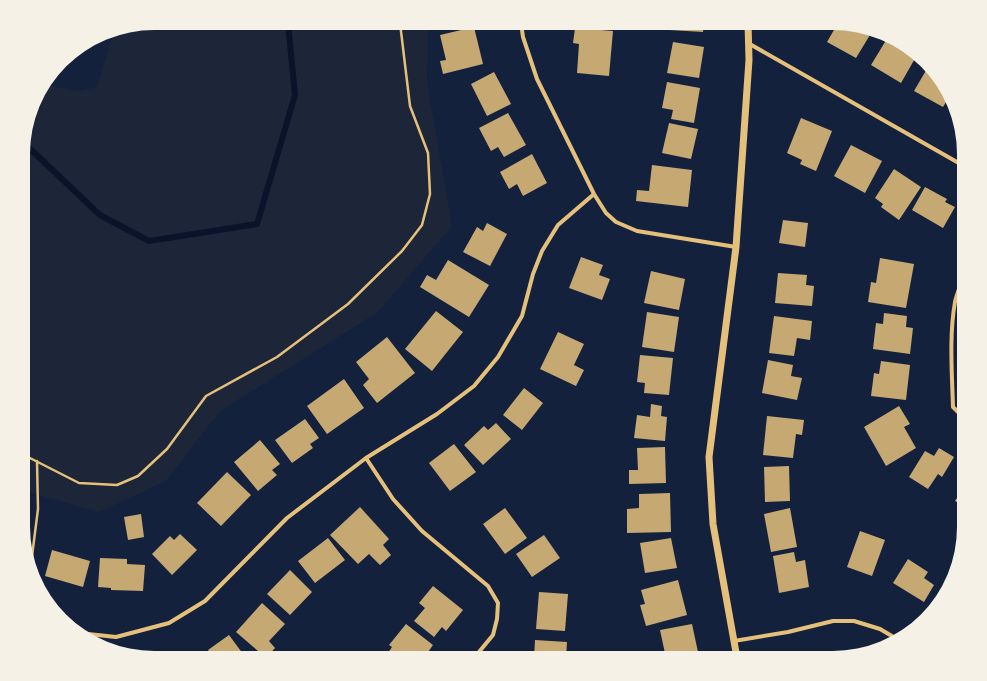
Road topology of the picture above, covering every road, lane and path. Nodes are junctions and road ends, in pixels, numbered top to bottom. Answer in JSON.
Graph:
{"nodes":[{"id":1,"x":401,"y":30,"type":"edge"},
{"id":2,"x":522,"y":30,"type":"edge"},
{"id":3,"x":748,"y":30,"type":"edge"},
{"id":4,"x":748,"y":43,"type":"junction"},
{"id":5,"x":957,"y":162,"type":"edge"},
{"id":6,"x":594,"y":194,"type":"junction"},
{"id":7,"x":736,"y":247,"type":"junction"},
{"id":8,"x":957,"y":295,"type":"edge"},
{"id":9,"x":957,"y":411,"type":"edge"},
{"id":10,"x":30,"y":458,"type":"edge"},
{"id":11,"x":366,"y":458,"type":"junction"},
{"id":12,"x":36,"y":461,"type":"junction"},
{"id":13,"x":32,"y":553,"type":"edge"},
{"id":14,"x":93,"y":635,"type":"edge"},
{"id":15,"x":892,"y":636,"type":"edge"},
{"id":16,"x":734,"y":641,"type":"junction"},
{"id":17,"x":480,"y":651,"type":"edge"},
{"id":18,"x":735,"y":651,"type":"edge"}],
"edges":[{"from":1,"to":12,"type":"path"},
{"from":2,"to":6,"type":"street"},
{"from":3,"to":4,"type":"street"},
{"from":4,"to":5,"type":"street"},
{"from":4,"to":7,"type":"street"},
{"from":6,"to":7,"type":"street"},
{"from":6,"to":11,"type":"street"},
{"from":7,"to":16,"type":"street"},
{"from":8,"to":9,"type":"street"},
{"from":10,"to":12,"type":"path"},
{"from":11,"to":14,"type":"street"},
{"from":11,"to":17,"type":"street"},
{"from":12,"to":13,"type":"path"},
{"from":15,"to":16,"type":"street"},
{"from":16,"to":18,"type":"street"}]}
